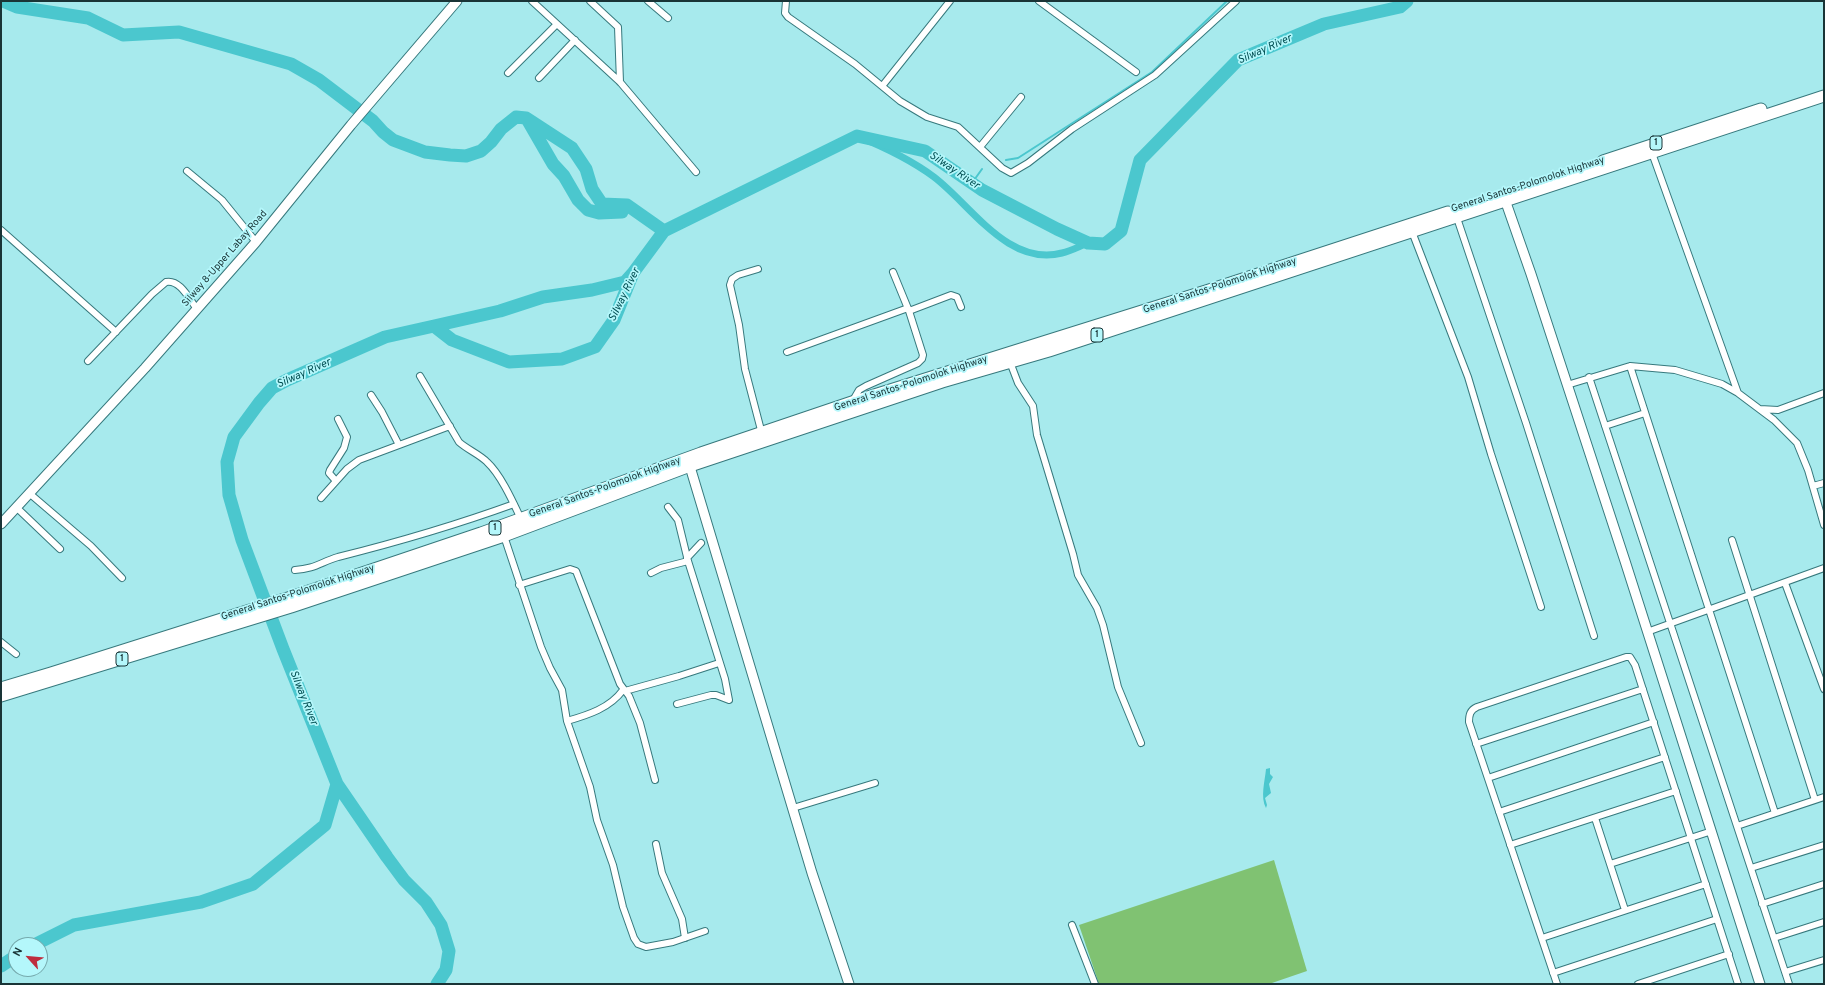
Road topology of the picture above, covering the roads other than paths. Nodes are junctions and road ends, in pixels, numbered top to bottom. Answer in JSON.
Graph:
{"nodes":[{"id":1,"x":457,"y":1,"type":"edge"},
{"id":2,"x":532,"y":1,"type":"edge"},
{"id":3,"x":590,"y":1,"type":"edge"},
{"id":4,"x":648,"y":1,"type":"edge"},
{"id":5,"x":786,"y":1,"type":"edge"},
{"id":6,"x":950,"y":1,"type":"edge"},
{"id":7,"x":1039,"y":1,"type":"edge"},
{"id":8,"x":1236,"y":1,"type":"edge"},
{"id":9,"x":668,"y":18,"type":"dead end"},
{"id":10,"x":556,"y":24,"type":"junction"},
{"id":11,"x":575,"y":40,"type":"junction"},
{"id":12,"x":508,"y":72,"type":"dead end"},
{"id":13,"x":1136,"y":72,"type":"dead end"},
{"id":14,"x":539,"y":78,"type":"dead end"},
{"id":15,"x":620,"y":82,"type":"junction"},
{"id":16,"x":883,"y":85,"type":"junction"},
{"id":17,"x":1824,"y":88,"type":"edge"},
{"id":18,"x":1824,"y":96,"type":"edge"},
{"id":19,"x":1021,"y":97,"type":"dead end"},
{"id":20,"x":980,"y":147,"type":"junction"},
{"id":21,"x":1652,"y":153,"type":"junction"},
{"id":22,"x":187,"y":170,"type":"dead end"},
{"id":23,"x":696,"y":172,"type":"dead end"},
{"id":24,"x":1504,"y":197,"type":"junction"},
{"id":25,"x":1456,"y":213,"type":"junction"},
{"id":26,"x":1411,"y":228,"type":"junction"},
{"id":27,"x":1,"y":230,"type":"edge"},
{"id":28,"x":256,"y":242,"type":"junction"},
{"id":29,"x":758,"y":270,"type":"dead end"},
{"id":30,"x":893,"y":272,"type":"dead end"},
{"id":31,"x":961,"y":307,"type":"dead end"},
{"id":32,"x":197,"y":308,"type":"junction"},
{"id":33,"x":908,"y":310,"type":"junction"},
{"id":34,"x":116,"y":332,"type":"junction"},
{"id":35,"x":787,"y":352,"type":"dead end"},
{"id":36,"x":88,"y":361,"type":"dead end"},
{"id":37,"x":1010,"y":362,"type":"junction"},
{"id":38,"x":1630,"y":366,"type":"junction"},
{"id":39,"x":420,"y":376,"type":"dead end"},
{"id":40,"x":1589,"y":377,"type":"junction"},
{"id":41,"x":1567,"y":385,"type":"junction"},
{"id":42,"x":1738,"y":393,"type":"junction"},
{"id":43,"x":1824,"y":393,"type":"edge"},
{"id":44,"x":371,"y":395,"type":"dead end"},
{"id":45,"x":852,"y":402,"type":"junction"},
{"id":46,"x":1760,"y":410,"type":"junction"},
{"id":47,"x":1645,"y":413,"type":"junction"},
{"id":48,"x":338,"y":419,"type":"dead end"},
{"id":49,"x":450,"y":426,"type":"junction"},
{"id":50,"x":1605,"y":426,"type":"junction"},
{"id":51,"x":762,"y":434,"type":"junction"},
{"id":52,"x":398,"y":445,"type":"junction"},
{"id":53,"x":689,"y":462,"type":"junction"},
{"id":54,"x":336,"y":481,"type":"junction"},
{"id":55,"x":1824,"y":483,"type":"edge"},
{"id":56,"x":1813,"y":486,"type":"junction"},
{"id":57,"x":30,"y":493,"type":"junction"},
{"id":58,"x":321,"y":498,"type":"dead end"},
{"id":59,"x":514,"y":504,"type":"junction"},
{"id":60,"x":16,"y":507,"type":"junction"},
{"id":61,"x":668,"y":507,"type":"dead end"},
{"id":62,"x":521,"y":519,"type":"junction"},
{"id":63,"x":1,"y":524,"type":"edge"},
{"id":64,"x":1824,"y":525,"type":"edge"},
{"id":65,"x":504,"y":536,"type":"junction"},
{"id":66,"x":1732,"y":540,"type":"dead end"},
{"id":67,"x":701,"y":543,"type":"dead end"},
{"id":68,"x":60,"y":549,"type":"dead end"},
{"id":69,"x":688,"y":560,"type":"junction"},
{"id":70,"x":1824,"y":568,"type":"edge"},
{"id":71,"x":295,"y":570,"type":"dead end"},
{"id":72,"x":651,"y":573,"type":"dead end"},
{"id":73,"x":122,"y":578,"type":"dead end"},
{"id":74,"x":1785,"y":583,"type":"junction"},
{"id":75,"x":519,"y":585,"type":"junction"},
{"id":76,"x":1750,"y":595,"type":"junction"},
{"id":77,"x":289,"y":602,"type":"junction"},
{"id":78,"x":1541,"y":607,"type":"dead end"},
{"id":79,"x":1709,"y":610,"type":"junction"},
{"id":80,"x":242,"y":617,"type":"junction"},
{"id":81,"x":1670,"y":624,"type":"junction"},
{"id":82,"x":1647,"y":632,"type":"junction"},
{"id":83,"x":1594,"y":636,"type":"dead end"},
{"id":84,"x":1,"y":642,"type":"edge"},
{"id":85,"x":16,"y":654,"type":"dead end"},
{"id":86,"x":719,"y":663,"type":"junction"},
{"id":87,"x":1821,"y":673,"type":"edge"},
{"id":88,"x":1,"y":688,"type":"edge"},
{"id":89,"x":1643,"y":688,"type":"junction"},
{"id":90,"x":1824,"y":689,"type":"edge"},
{"id":91,"x":624,"y":690,"type":"junction"},
{"id":92,"x":1,"y":696,"type":"edge"},
{"id":93,"x":677,"y":704,"type":"dead end"},
{"id":94,"x":567,"y":721,"type":"junction"},
{"id":95,"x":1654,"y":722,"type":"junction"},
{"id":96,"x":1141,"y":743,"type":"dead end"},
{"id":97,"x":1476,"y":744,"type":"junction"},
{"id":98,"x":1665,"y":757,"type":"junction"},
{"id":99,"x":1488,"y":778,"type":"junction"},
{"id":100,"x":655,"y":780,"type":"dead end"},
{"id":101,"x":875,"y":783,"type":"dead end"},
{"id":102,"x":1676,"y":791,"type":"junction"},
{"id":103,"x":1824,"y":797,"type":"edge"},
{"id":104,"x":1815,"y":800,"type":"junction"},
{"id":105,"x":793,"y":808,"type":"junction"},
{"id":106,"x":1499,"y":812,"type":"junction"},
{"id":107,"x":1775,"y":813,"type":"junction"},
{"id":108,"x":1595,"y":818,"type":"junction"},
{"id":109,"x":1737,"y":826,"type":"junction"},
{"id":110,"x":1712,"y":831,"type":"junction"},
{"id":111,"x":1691,"y":838,"type":"junction"},
{"id":112,"x":656,"y":844,"type":"dead end"},
{"id":113,"x":1510,"y":845,"type":"junction"},
{"id":114,"x":1824,"y":845,"type":"edge"},
{"id":115,"x":1610,"y":864,"type":"junction"},
{"id":116,"x":1751,"y":868,"type":"junction"},
{"id":117,"x":1706,"y":884,"type":"junction"},
{"id":118,"x":1824,"y":884,"type":"edge"},
{"id":119,"x":1762,"y":904,"type":"junction"},
{"id":120,"x":1625,"y":910,"type":"junction"},
{"id":121,"x":1718,"y":919,"type":"junction"},
{"id":122,"x":1824,"y":922,"type":"edge"},
{"id":123,"x":1072,"y":925,"type":"dead end"},
{"id":124,"x":705,"y":931,"type":"dead end"},
{"id":125,"x":685,"y":938,"type":"junction"},
{"id":126,"x":1542,"y":938,"type":"junction"},
{"id":127,"x":1774,"y":938,"type":"junction"},
{"id":128,"x":1729,"y":954,"type":"junction"},
{"id":129,"x":1824,"y":960,"type":"edge"},
{"id":130,"x":1785,"y":972,"type":"junction"},
{"id":131,"x":1553,"y":973,"type":"junction"},
{"id":132,"x":849,"y":984,"type":"edge"},
{"id":133,"x":1095,"y":984,"type":"edge"},
{"id":134,"x":1557,"y":984,"type":"edge"},
{"id":135,"x":1638,"y":984,"type":"edge"},
{"id":136,"x":1738,"y":984,"type":"edge"},
{"id":137,"x":1760,"y":984,"type":"edge"},
{"id":138,"x":1789,"y":984,"type":"edge"}],
"edges":[{"from":1,"to":28,"type":"street","name":"Silway 8-Upper Labay Road"},
{"from":2,"to":10,"type":"street"},
{"from":3,"to":15,"type":"street"},
{"from":4,"to":9,"type":"street"},
{"from":5,"to":16,"type":"street"},
{"from":6,"to":16,"type":"street"},
{"from":7,"to":13,"type":"street"},
{"from":8,"to":20,"type":"street"},
{"from":10,"to":11,"type":"street"},
{"from":10,"to":12,"type":"street"},
{"from":11,"to":14,"type":"street"},
{"from":11,"to":15,"type":"street"},
{"from":15,"to":23,"type":"street"},
{"from":16,"to":20,"type":"street"},
{"from":17,"to":24,"type":"highway","name":"General Santos-Polomolok Highway","number":"1"},
{"from":18,"to":21,"type":"highway","number":"1"},
{"from":19,"to":20,"type":"street"},
{"from":21,"to":24,"type":"highway","number":"1"},
{"from":21,"to":42,"type":"street"},
{"from":22,"to":28,"type":"street"},
{"from":24,"to":25,"type":"highway","number":"1"},
{"from":24,"to":41,"type":"street"},
{"from":25,"to":26,"type":"highway","number":"1"},
{"from":25,"to":83,"type":"street"},
{"from":26,"to":37,"type":"highway","number":"1"},
{"from":26,"to":45,"type":"highway","name":"General Santos-Polomolok Highway","number":"1"},
{"from":26,"to":78,"type":"street"},
{"from":27,"to":34,"type":"street"},
{"from":28,"to":32,"type":"street","name":"Silway 8-Upper Labay Road"},
{"from":29,"to":51,"type":"street"},
{"from":30,"to":33,"type":"street"},
{"from":31,"to":33,"type":"street"},
{"from":32,"to":34,"type":"street"},
{"from":32,"to":57,"type":"street","name":"Silway 8-Upper Labay Road"},
{"from":33,"to":35,"type":"street"},
{"from":33,"to":45,"type":"street"},
{"from":34,"to":36,"type":"street"},
{"from":37,"to":53,"type":"highway","number":"1"},
{"from":37,"to":96,"type":"street"},
{"from":38,"to":40,"type":"street"},
{"from":38,"to":42,"type":"street"},
{"from":38,"to":47,"type":"street"},
{"from":39,"to":49,"type":"street"},
{"from":40,"to":41,"type":"street"},
{"from":40,"to":50,"type":"street"},
{"from":41,"to":82,"type":"street"},
{"from":42,"to":46,"type":"street"},
{"from":43,"to":46,"type":"street"},
{"from":44,"to":52,"type":"street"},
{"from":45,"to":51,"type":"highway","name":"General Santos-Polomolok Highway","number":"1"},
{"from":46,"to":56,"type":"street"},
{"from":47,"to":50,"type":"street"},
{"from":47,"to":79,"type":"street"},
{"from":48,"to":54,"type":"street"},
{"from":49,"to":52,"type":"street"},
{"from":49,"to":59,"type":"street"},
{"from":50,"to":81,"type":"street"},
{"from":51,"to":53,"type":"highway","name":"General Santos-Polomolok Highway","number":"1"},
{"from":52,"to":54,"type":"street"},
{"from":53,"to":62,"type":"highway","name":"General Santos-Polomolok Highway","number":"1"},
{"from":53,"to":65,"type":"highway","number":"1"},
{"from":53,"to":105,"type":"street"},
{"from":54,"to":58,"type":"street"},
{"from":55,"to":56,"type":"street"},
{"from":56,"to":64,"type":"street"},
{"from":57,"to":60,"type":"street","name":"Silway 8-Upper Labay Road"},
{"from":57,"to":73,"type":"street"},
{"from":59,"to":62,"type":"street"},
{"from":59,"to":71,"type":"street"},
{"from":60,"to":63,"type":"street","name":"Silway 8-Upper Labay Road"},
{"from":60,"to":68,"type":"street"},
{"from":61,"to":69,"type":"street"},
{"from":62,"to":77,"type":"highway","name":"General Santos-Polomolok Highway","number":"1"},
{"from":65,"to":75,"type":"street"},
{"from":65,"to":77,"type":"highway","number":"1"},
{"from":66,"to":76,"type":"street"},
{"from":67,"to":69,"type":"street"},
{"from":69,"to":72,"type":"street"},
{"from":69,"to":86,"type":"street"},
{"from":70,"to":74,"type":"street"},
{"from":74,"to":76,"type":"street"},
{"from":74,"to":87,"type":"street"},
{"from":75,"to":91,"type":"street"},
{"from":75,"to":94,"type":"street"},
{"from":76,"to":79,"type":"street"},
{"from":76,"to":104,"type":"street"},
{"from":77,"to":80,"type":"highway","number":"1"},
{"from":79,"to":81,"type":"street"},
{"from":79,"to":107,"type":"street"},
{"from":80,"to":88,"type":"highway","name":"General Santos-Polomolok Highway","number":"1"},
{"from":80,"to":92,"type":"highway","number":"1"},
{"from":81,"to":82,"type":"street"},
{"from":81,"to":109,"type":"street"},
{"from":82,"to":110,"type":"street"},
{"from":84,"to":85,"type":"street"},
{"from":86,"to":91,"type":"street"},
{"from":86,"to":93,"type":"street"},
{"from":87,"to":90,"type":"street"},
{"from":89,"to":95,"type":"street"},
{"from":89,"to":97,"type":"street"},
{"from":89,"to":97,"type":"street"},
{"from":91,"to":94,"type":"street"},
{"from":91,"to":100,"type":"street"},
{"from":94,"to":125,"type":"street"},
{"from":95,"to":98,"type":"street"},
{"from":95,"to":99,"type":"street"},
{"from":97,"to":99,"type":"street"},
{"from":98,"to":102,"type":"street"},
{"from":98,"to":106,"type":"street"},
{"from":99,"to":106,"type":"street"},
{"from":101,"to":105,"type":"street"},
{"from":102,"to":108,"type":"street"},
{"from":102,"to":111,"type":"street"},
{"from":103,"to":104,"type":"street"},
{"from":104,"to":107,"type":"street"},
{"from":105,"to":132,"type":"street"},
{"from":106,"to":113,"type":"street"},
{"from":107,"to":109,"type":"street"},
{"from":108,"to":113,"type":"street"},
{"from":108,"to":115,"type":"street"},
{"from":109,"to":116,"type":"street"},
{"from":110,"to":111,"type":"street"},
{"from":110,"to":137,"type":"street"},
{"from":111,"to":115,"type":"street"},
{"from":111,"to":117,"type":"street"},
{"from":112,"to":125,"type":"street"},
{"from":113,"to":126,"type":"street"},
{"from":114,"to":116,"type":"street"},
{"from":115,"to":120,"type":"street"},
{"from":116,"to":119,"type":"street"},
{"from":117,"to":120,"type":"street"},
{"from":117,"to":121,"type":"street"},
{"from":118,"to":119,"type":"street"},
{"from":119,"to":127,"type":"street"},
{"from":120,"to":126,"type":"street"},
{"from":121,"to":128,"type":"street"},
{"from":121,"to":131,"type":"street"},
{"from":122,"to":127,"type":"street"},
{"from":123,"to":133,"type":"street"},
{"from":124,"to":125,"type":"street"},
{"from":126,"to":131,"type":"street"},
{"from":127,"to":130,"type":"street"},
{"from":128,"to":135,"type":"street"},
{"from":128,"to":136,"type":"street"},
{"from":129,"to":130,"type":"street"},
{"from":130,"to":138,"type":"street"},
{"from":131,"to":134,"type":"street"}]}
